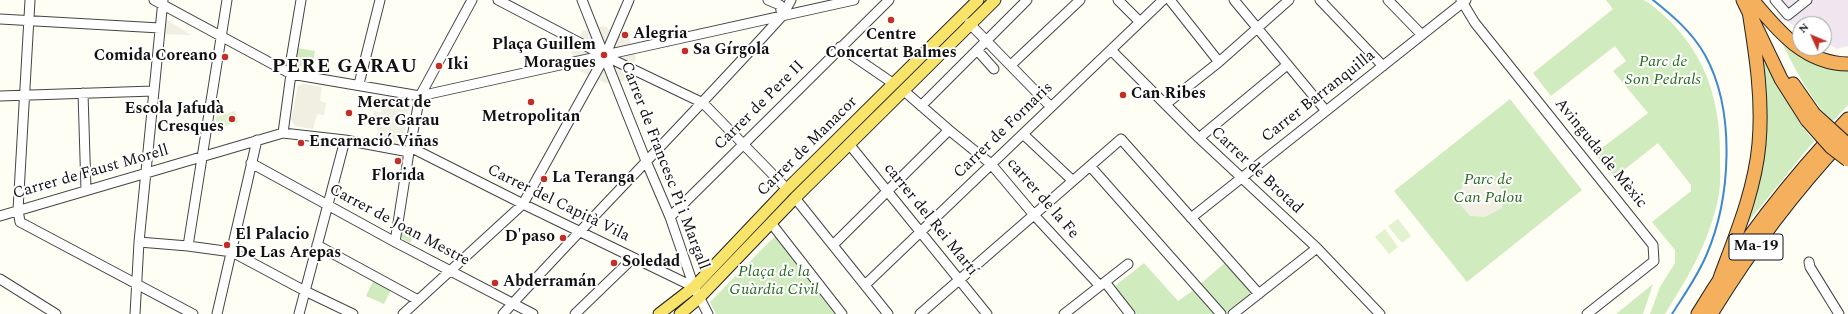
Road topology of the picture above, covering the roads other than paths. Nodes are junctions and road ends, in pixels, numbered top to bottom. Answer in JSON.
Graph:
{"nodes":[{"id":1,"x":30,"y":0,"type":"edge"},
{"id":2,"x":154,"y":0,"type":"edge"},
{"id":3,"x":227,"y":0,"type":"edge"},
{"id":4,"x":301,"y":0,"type":"edge"},
{"id":5,"x":380,"y":0,"type":"edge"},
{"id":6,"x":472,"y":0,"type":"edge"},
{"id":7,"x":498,"y":0,"type":"edge"},
{"id":8,"x":582,"y":0,"type":"edge"},
{"id":9,"x":629,"y":0,"type":"edge"},
{"id":10,"x":768,"y":0,"type":"edge"},
{"id":11,"x":791,"y":0,"type":"edge"},
{"id":12,"x":854,"y":0,"type":"edge"},
{"id":13,"x":890,"y":0,"type":"edge"},
{"id":14,"x":978,"y":0,"type":"edge"},
{"id":15,"x":1027,"y":0,"type":"edge"},
{"id":16,"x":1080,"y":0,"type":"edge"},
{"id":17,"x":1118,"y":0,"type":"edge"},
{"id":18,"x":1164,"y":0,"type":"edge"},
{"id":19,"x":1170,"y":0,"type":"edge"},
{"id":20,"x":1234,"y":0,"type":"edge"},
{"id":21,"x":1289,"y":0,"type":"edge"},
{"id":22,"x":1320,"y":0,"type":"edge"},
{"id":23,"x":1388,"y":0,"type":"edge"},
{"id":24,"x":1775,"y":0,"type":"edge"},
{"id":25,"x":1807,"y":0,"type":"edge"},
{"id":26,"x":992,"y":1,"type":"edge"},
{"id":27,"x":1463,"y":1,"type":"edge"},
{"id":28,"x":162,"y":2,"type":"edge"},
{"id":29,"x":1750,"y":3,"type":"edge"},
{"id":30,"x":782,"y":16,"type":"junction"},
{"id":31,"x":0,"y":19,"type":"edge"},
{"id":32,"x":28,"y":21,"type":"junction"},
{"id":33,"x":1140,"y":22,"type":"junction"},
{"id":34,"x":970,"y":23,"type":"junction"},
{"id":35,"x":160,"y":28,"type":"junction"},
{"id":36,"x":1258,"y":29,"type":"junction"},
{"id":37,"x":1422,"y":35,"type":"junction"},
{"id":38,"x":221,"y":37,"type":"junction"},
{"id":39,"x":987,"y":40,"type":"junction"},
{"id":40,"x":840,"y":47,"type":"junction"},
{"id":41,"x":977,"y":50,"type":"junction"},
{"id":42,"x":1111,"y":50,"type":"junction"},
{"id":43,"x":605,"y":56,"type":"junction"},
{"id":44,"x":1219,"y":62,"type":"junction"},
{"id":45,"x":1848,"y":64,"type":"edge"},
{"id":46,"x":1011,"y":65,"type":"junction"},
{"id":47,"x":1287,"y":65,"type":"junction"},
{"id":48,"x":1383,"y":66,"type":"junction"},
{"id":49,"x":994,"y":69,"type":"dead end"},
{"id":50,"x":291,"y":74,"type":"junction"},
{"id":51,"x":358,"y":84,"type":"junction"},
{"id":52,"x":898,"y":87,"type":"junction"},
{"id":53,"x":154,"y":91,"type":"junction"},
{"id":54,"x":83,"y":93,"type":"junction"},
{"id":55,"x":24,"y":95,"type":"junction"},
{"id":56,"x":0,"y":96,"type":"edge"},
{"id":57,"x":420,"y":96,"type":"junction"},
{"id":58,"x":703,"y":103,"type":"junction"},
{"id":59,"x":1166,"y":104,"type":"junction"},
{"id":60,"x":921,"y":106,"type":"junction"},
{"id":61,"x":1051,"y":107,"type":"junction"},
{"id":62,"x":1326,"y":111,"type":"junction"},
{"id":63,"x":1810,"y":117,"type":"junction"},
{"id":64,"x":1848,"y":119,"type":"edge"},
{"id":65,"x":949,"y":130,"type":"junction"},
{"id":66,"x":283,"y":133,"type":"junction"},
{"id":67,"x":1023,"y":134,"type":"junction"},
{"id":68,"x":1848,"y":134,"type":"edge"},
{"id":69,"x":1199,"y":138,"type":"junction"},
{"id":70,"x":257,"y":140,"type":"junction"},
{"id":71,"x":344,"y":140,"type":"junction"},
{"id":72,"x":744,"y":144,"type":"junction"},
{"id":73,"x":849,"y":144,"type":"junction"},
{"id":74,"x":1848,"y":145,"type":"edge"},
{"id":75,"x":409,"y":150,"type":"junction"},
{"id":76,"x":204,"y":156,"type":"junction"},
{"id":77,"x":819,"y":158,"type":"junction"},
{"id":78,"x":1848,"y":160,"type":"edge"},
{"id":79,"x":646,"y":161,"type":"junction"},
{"id":80,"x":251,"y":163,"type":"junction"},
{"id":81,"x":991,"y":164,"type":"junction"},
{"id":82,"x":1090,"y":166,"type":"junction"},
{"id":83,"x":147,"y":172,"type":"junction"},
{"id":84,"x":1242,"y":178,"type":"junction"},
{"id":85,"x":1073,"y":181,"type":"junction"},
{"id":86,"x":787,"y":189,"type":"junction"},
{"id":87,"x":86,"y":190,"type":"junction"},
{"id":88,"x":888,"y":192,"type":"junction"},
{"id":89,"x":795,"y":198,"type":"junction"},
{"id":90,"x":522,"y":204,"type":"junction"},
{"id":91,"x":327,"y":205,"type":"junction"},
{"id":92,"x":18,"y":210,"type":"junction"},
{"id":93,"x":1034,"y":215,"type":"junction"},
{"id":94,"x":0,"y":216,"type":"edge"},
{"id":95,"x":670,"y":216,"type":"junction"},
{"id":96,"x":1192,"y":218,"type":"junction"},
{"id":97,"x":771,"y":223,"type":"junction"},
{"id":98,"x":580,"y":232,"type":"junction"},
{"id":99,"x":920,"y":232,"type":"junction"},
{"id":100,"x":139,"y":242,"type":"junction"},
{"id":101,"x":395,"y":242,"type":"junction"},
{"id":102,"x":317,"y":245,"type":"junction"},
{"id":103,"x":833,"y":245,"type":"junction"},
{"id":104,"x":188,"y":246,"type":"junction"},
{"id":105,"x":1317,"y":248,"type":"junction"},
{"id":106,"x":232,"y":252,"type":"junction"},
{"id":107,"x":633,"y":258,"type":"junction"},
{"id":108,"x":1809,"y":262,"type":"dead end"},
{"id":109,"x":1128,"y":264,"type":"dead end"},
{"id":110,"x":451,"y":270,"type":"junction"},
{"id":111,"x":1720,"y":278,"type":"junction"},
{"id":112,"x":0,"y":279,"type":"edge"},
{"id":113,"x":959,"y":280,"type":"junction"},
{"id":114,"x":1102,"y":284,"type":"junction"},
{"id":115,"x":138,"y":285,"type":"junction"},
{"id":116,"x":865,"y":285,"type":"junction"},
{"id":117,"x":694,"y":287,"type":"junction"},
{"id":118,"x":305,"y":291,"type":"junction"},
{"id":119,"x":1259,"y":294,"type":"junction"},
{"id":120,"x":699,"y":298,"type":"junction"},
{"id":121,"x":418,"y":300,"type":"junction"},
{"id":122,"x":513,"y":303,"type":"junction"},
{"id":123,"x":1836,"y":313,"type":"edge"},
{"id":124,"x":56,"y":314,"type":"edge"},
{"id":125,"x":135,"y":314,"type":"edge"},
{"id":126,"x":193,"y":314,"type":"edge"},
{"id":127,"x":217,"y":314,"type":"edge"},
{"id":128,"x":299,"y":314,"type":"edge"},
{"id":129,"x":353,"y":314,"type":"edge"},
{"id":130,"x":403,"y":314,"type":"edge"},
{"id":131,"x":502,"y":314,"type":"edge"},
{"id":132,"x":534,"y":314,"type":"edge"},
{"id":133,"x":575,"y":314,"type":"edge"},
{"id":134,"x":659,"y":314,"type":"edge"},
{"id":135,"x":680,"y":314,"type":"edge"},
{"id":136,"x":708,"y":314,"type":"edge"},
{"id":137,"x":842,"y":314,"type":"edge"},
{"id":138,"x":888,"y":314,"type":"edge"},
{"id":139,"x":920,"y":314,"type":"edge"},
{"id":140,"x":987,"y":314,"type":"edge"},
{"id":141,"x":1064,"y":314,"type":"edge"},
{"id":142,"x":1130,"y":314,"type":"edge"},
{"id":143,"x":1221,"y":314,"type":"edge"},
{"id":144,"x":1234,"y":314,"type":"edge"},
{"id":145,"x":1380,"y":314,"type":"edge"},
{"id":146,"x":1588,"y":314,"type":"edge"},
{"id":147,"x":1698,"y":314,"type":"edge"},
{"id":148,"x":1710,"y":314,"type":"edge"}],
"edges":[{"from":1,"to":32,"type":"street"},
{"from":2,"to":28,"type":"street"},
{"from":3,"to":38,"type":"street"},
{"from":4,"to":50,"type":"street"},
{"from":5,"to":51,"type":"street"},
{"from":6,"to":57,"type":"street"},
{"from":7,"to":43,"type":"street"},
{"from":8,"to":43,"type":"street","name":"Carrer de Francesc Pi i Margall"},
{"from":9,"to":43,"type":"street"},
{"from":10,"to":30,"type":"street"},
{"from":11,"to":30,"type":"street"},
{"from":12,"to":30,"type":"street"},
{"from":13,"to":40,"type":"street","name":"Carrer de Pere II"},
{"from":14,"to":52,"type":"main road","name":"Carrer de Manacor"},
{"from":15,"to":39,"type":"street"},
{"from":16,"to":46,"type":"street"},
{"from":17,"to":33,"type":"street"},
{"from":18,"to":33,"type":"street","name":"Carrer de Fornaris"},
{"from":19,"to":44,"type":"street"},
{"from":20,"to":36,"type":"street"},
{"from":21,"to":36,"type":"street"},
{"from":22,"to":48,"type":"street"},
{"from":23,"to":37,"type":"street"},
{"from":24,"to":25,"type":"street"},
{"from":26,"to":34,"type":"main road","name":"Carrer de Manacor"},
{"from":27,"to":37,"type":"street","name":"Carrer Barranquilla"},
{"from":27,"to":146,"type":"street","name":"Avinguda de Mèxic"},
{"from":28,"to":35,"type":"street"},
{"from":28,"to":38,"type":"street"},
{"from":29,"to":45,"type":"highway"},
{"from":29,"to":63,"type":"highway"},
{"from":29,"to":111,"type":"highway"},
{"from":30,"to":43,"type":"street"},
{"from":30,"to":58,"type":"street"},
{"from":31,"to":32,"type":"street"},
{"from":32,"to":35,"type":"street"},
{"from":32,"to":55,"type":"street"},
{"from":33,"to":42,"type":"street","name":"Carrer de Fornaris"},
{"from":34,"to":39,"type":"street"},
{"from":34,"to":52,"type":"main road","name":"Carrer de Manacor"},
{"from":35,"to":53,"type":"street"},
{"from":36,"to":44,"type":"street"},
{"from":36,"to":47,"type":"street"},
{"from":37,"to":48,"type":"street","name":"Carrer Barranquilla"},
{"from":38,"to":50,"type":"street"},
{"from":38,"to":76,"type":"street"},
{"from":39,"to":41,"type":"street"},
{"from":39,"to":46,"type":"street"},
{"from":40,"to":52,"type":"street","name":"carrer de la Fe"},
{"from":40,"to":72,"type":"street","name":"Carrer de Pere II"},
{"from":41,"to":49,"type":"street"},
{"from":41,"to":60,"type":"street"},
{"from":42,"to":59,"type":"street","name":"Carrer de Brotad"},
{"from":42,"to":61,"type":"street","name":"Carrer de Fornaris"},
{"from":43,"to":57,"type":"street"},
{"from":43,"to":58,"type":"street"},
{"from":43,"to":79,"type":"street","name":"Carrer de Francesc Pi i Margall"},
{"from":43,"to":90,"type":"street"},
{"from":44,"to":59,"type":"street"},
{"from":46,"to":61,"type":"street"},
{"from":47,"to":62,"type":"street"},
{"from":47,"to":69,"type":"street"},
{"from":48,"to":62,"type":"street","name":"Carrer Barranquilla"},
{"from":50,"to":51,"type":"street"},
{"from":50,"to":66,"type":"street"},
{"from":51,"to":57,"type":"street"},
{"from":52,"to":60,"type":"street","name":"carrer de la Fe"},
{"from":52,"to":73,"type":"main road","name":"Carrer de Manacor"},
{"from":52,"to":77,"type":"main road","name":"Carrer de Manacor"},
{"from":53,"to":54,"type":"street"},
{"from":53,"to":83,"type":"street"},
{"from":54,"to":55,"type":"street"},
{"from":54,"to":87,"type":"street"},
{"from":55,"to":56,"type":"street"},
{"from":55,"to":92,"type":"street"},
{"from":57,"to":75,"type":"street"},
{"from":58,"to":72,"type":"street"},
{"from":58,"to":79,"type":"street"},
{"from":59,"to":69,"type":"street","name":"Carrer de Brotad"},
{"from":60,"to":65,"type":"street","name":"carrer de la Fe"},
{"from":61,"to":67,"type":"street","name":"Carrer de Fornaris"},
{"from":62,"to":84,"type":"street","name":"Carrer Barranquilla"},
{"from":63,"to":74,"type":"highway","bridge":true},
{"from":63,"to":78,"type":"highway","bridge":true},
{"from":64,"to":111,"type":"highway","number":"Ma-19"},
{"from":65,"to":81,"type":"street","name":"carrer de la Fe"},
{"from":65,"to":88,"type":"street"},
{"from":66,"to":70,"type":"street","name":"Carrer de Faust Morell"},
{"from":66,"to":71,"type":"street","name":"Carrer del Capità Vila"},
{"from":67,"to":81,"type":"street","name":"Carrer de Fornaris"},
{"from":67,"to":85,"type":"street"},
{"from":68,"to":148,"type":"highway","number":"Ma-19"},
{"from":69,"to":84,"type":"street","name":"Carrer de Brotad"},
{"from":70,"to":76,"type":"street","name":"Carrer de Faust Morell"},
{"from":70,"to":80,"type":"street"},
{"from":71,"to":75,"type":"street","name":"Carrer del Capità Vila"},
{"from":71,"to":91,"type":"street"},
{"from":72,"to":86,"type":"street"},
{"from":72,"to":95,"type":"street","name":"Carrer de Pere II"},
{"from":73,"to":88,"type":"street","name":"carrer del Rei Martí"},
{"from":73,"to":89,"type":"main road","name":"Carrer de Manacor"},
{"from":75,"to":90,"type":"street","name":"Carrer del Capità Vila"},
{"from":75,"to":101,"type":"street"},
{"from":76,"to":83,"type":"street","name":"Carrer de Faust Morell"},
{"from":76,"to":104,"type":"street"},
{"from":77,"to":86,"type":"main road","name":"Carrer de Manacor"},
{"from":77,"to":89,"type":"main road"},
{"from":79,"to":95,"type":"street","name":"Carrer de Francesc Pi i Margall"},
{"from":79,"to":98,"type":"street"},
{"from":80,"to":91,"type":"street","name":"Carrer de Joan Mestre"},
{"from":80,"to":106,"type":"street"},
{"from":81,"to":93,"type":"street","name":"carrer de la Fe"},
{"from":81,"to":99,"type":"street","name":"Carrer de Fornaris"},
{"from":82,"to":85,"type":"street"},
{"from":82,"to":96,"type":"street"},
{"from":82,"to":143,"type":"street"},
{"from":83,"to":87,"type":"street","name":"Carrer de Faust Morell"},
{"from":83,"to":100,"type":"street"},
{"from":84,"to":96,"type":"street","name":"Carrer Barranquilla"},
{"from":84,"to":105,"type":"street","name":"Carrer de Brotad"},
{"from":85,"to":93,"type":"street"},
{"from":86,"to":117,"type":"main road","name":"Carrer de Manacor"},
{"from":87,"to":92,"type":"street","name":"Carrer de Faust Morell"},
{"from":88,"to":99,"type":"street","name":"carrer del Rei Martí"},
{"from":88,"to":103,"type":"street"},
{"from":89,"to":97,"type":"main road","name":"Carrer de Manacor"},
{"from":89,"to":103,"type":"street"},
{"from":90,"to":98,"type":"street","name":"Carrer del Capità Vila"},
{"from":90,"to":110,"type":"street"},
{"from":91,"to":101,"type":"street","name":"Carrer de Joan Mestre"},
{"from":91,"to":102,"type":"street"},
{"from":92,"to":94,"type":"street","name":"Carrer de Faust Morell"},
{"from":92,"to":115,"type":"street"},
{"from":93,"to":113,"type":"street"},
{"from":93,"to":114,"type":"street","name":"carrer de la Fe"},
{"from":95,"to":117,"type":"street","name":"Carrer de Francesc Pi i Margall"},
{"from":96,"to":119,"type":"street"},
{"from":97,"to":120,"type":"main road","name":"Carrer de Manacor"},
{"from":97,"to":137,"type":"street"},
{"from":98,"to":107,"type":"street","name":"Carrer del Capità Vila"},
{"from":98,"to":122,"type":"street"},
{"from":99,"to":113,"type":"street","name":"carrer del Rei Martí"},
{"from":99,"to":116,"type":"street","name":"Carrer de Fornaris"},
{"from":100,"to":104,"type":"street"},
{"from":100,"to":115,"type":"street"},
{"from":101,"to":110,"type":"street","name":"Carrer de Joan Mestre"},
{"from":102,"to":118,"type":"street"},
{"from":102,"to":121,"type":"street"},
{"from":103,"to":116,"type":"street"},
{"from":104,"to":106,"type":"street"},
{"from":105,"to":119,"type":"street"},
{"from":105,"to":145,"type":"street","name":"Carrer de Brotad"},
{"from":106,"to":118,"type":"street"},
{"from":106,"to":127,"type":"street"},
{"from":107,"to":117,"type":"street","name":"Carrer del Capità Vila"},
{"from":107,"to":133,"type":"street"},
{"from":108,"to":123,"type":"street"},
{"from":109,"to":114,"type":"street"},
{"from":110,"to":121,"type":"street"},
{"from":110,"to":122,"type":"street","name":"Carrer de Joan Mestre"},
{"from":111,"to":147,"type":"highway","number":"Ma-19"},
{"from":112,"to":124,"type":"street"},
{"from":113,"to":139,"type":"street"},
{"from":113,"to":140,"type":"street","name":"carrer del Rei Martí"},
{"from":114,"to":141,"type":"street"},
{"from":114,"to":142,"type":"street","name":"carrer de la Fe"},
{"from":115,"to":125,"type":"street"},
{"from":115,"to":126,"type":"street"},
{"from":116,"to":138,"type":"street"},
{"from":117,"to":120,"type":"street","name":"Carrer de Francesc Pi i Margall"},
{"from":117,"to":134,"type":"main road","name":"Carrer de Manacor"},
{"from":118,"to":128,"type":"street"},
{"from":118,"to":129,"type":"street"},
{"from":119,"to":144,"type":"street"},
{"from":120,"to":135,"type":"main road","name":"Carrer de Manacor"},
{"from":120,"to":136,"type":"street","name":"Carrer de Francesc Pi i Margall"},
{"from":121,"to":130,"type":"street"},
{"from":122,"to":131,"type":"street"},
{"from":122,"to":132,"type":"street","name":"Carrer de Joan Mestre"}]}
